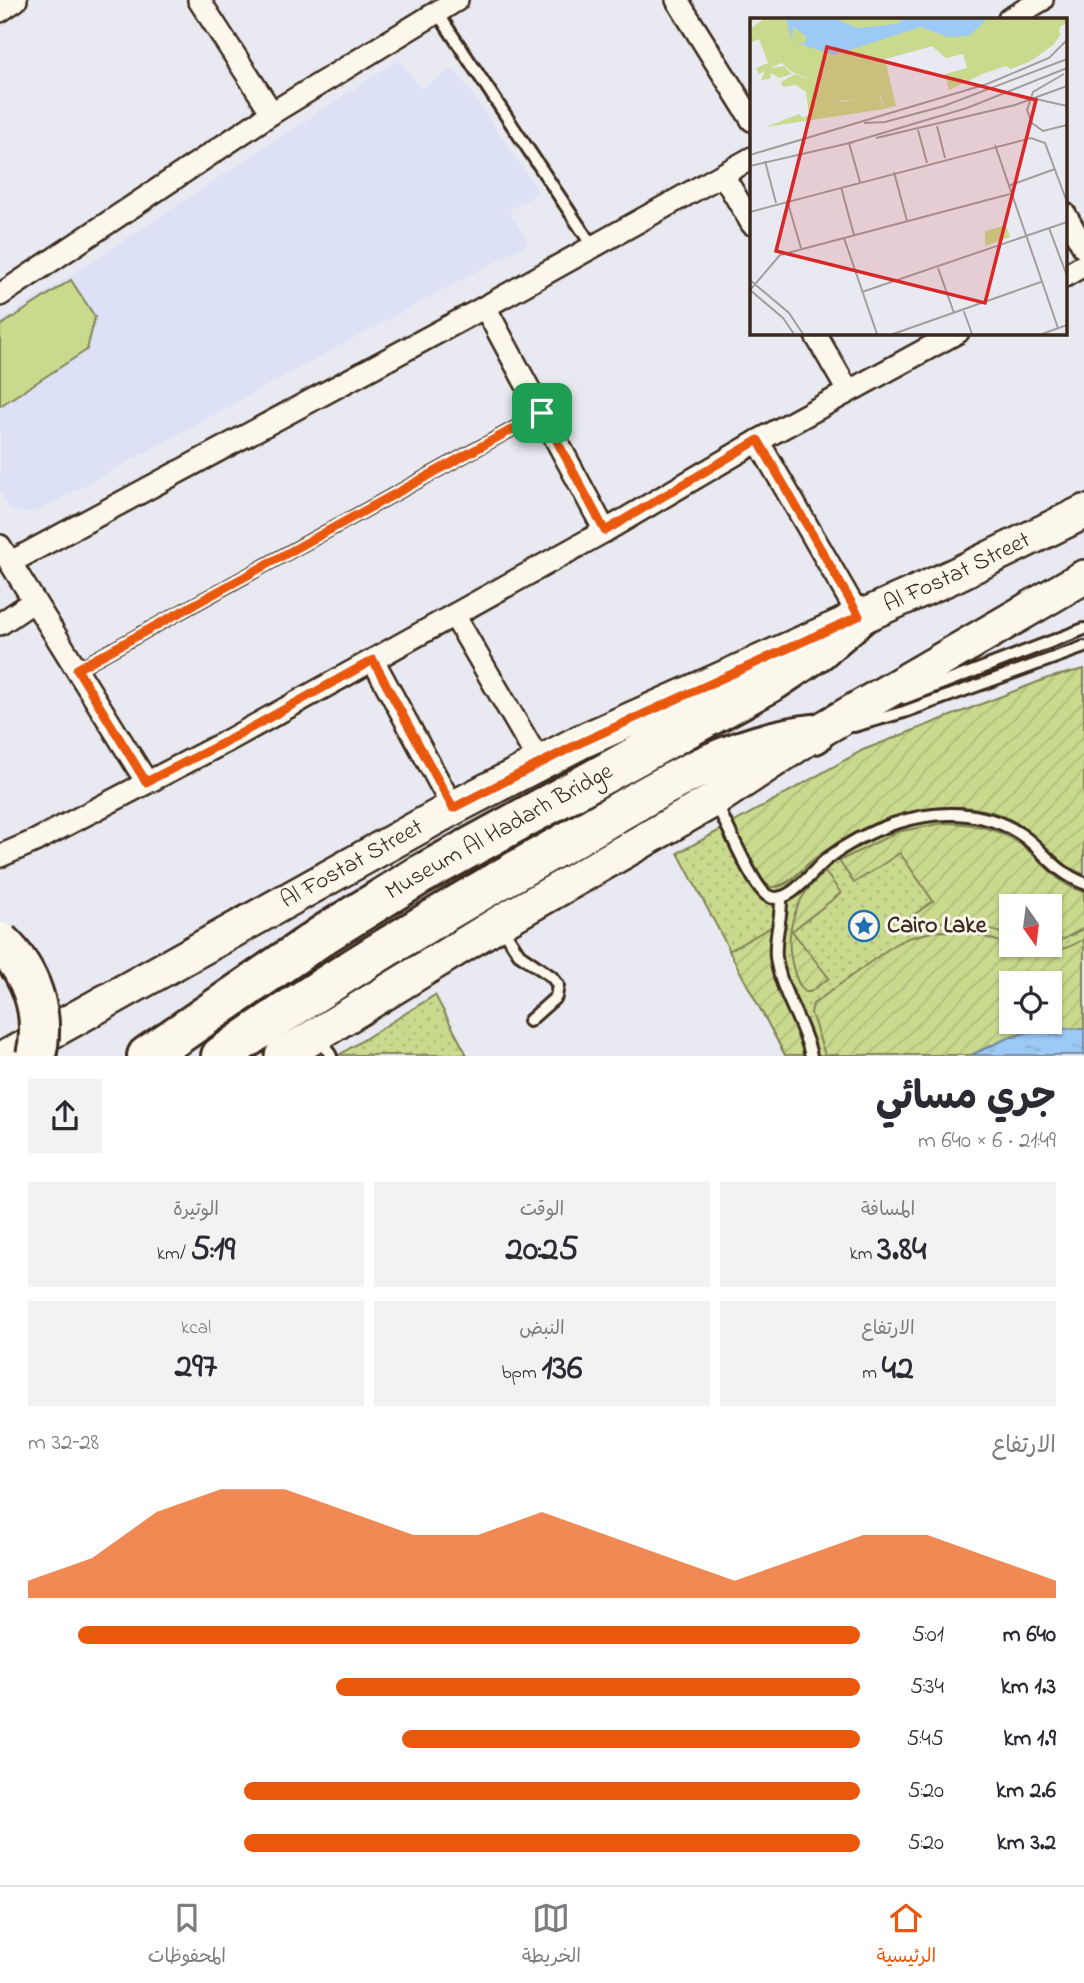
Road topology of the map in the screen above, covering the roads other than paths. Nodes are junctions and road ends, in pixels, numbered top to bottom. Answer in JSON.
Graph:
{"nodes":[{"id":1,"x":16,"y":0,"type":"edge"},
{"id":2,"x":199,"y":0,"type":"edge"},
{"id":3,"x":457,"y":0,"type":"edge"},
{"id":4,"x":677,"y":0,"type":"edge"},
{"id":5,"x":1042,"y":0,"type":"edge"},
{"id":6,"x":0,"y":10,"type":"edge"},
{"id":7,"x":437,"y":12,"type":"junction"},
{"id":8,"x":1011,"y":18,"type":"edge"},
{"id":9,"x":272,"y":113,"type":"junction"},
{"id":10,"x":750,"y":118,"type":"edge"},
{"id":11,"x":750,"y":159,"type":"edge"},
{"id":12,"x":723,"y":175,"type":"junction"},
{"id":13,"x":1066,"y":216,"type":"edge"},
{"id":14,"x":750,"y":222,"type":"edge"},
{"id":15,"x":593,"y":247,"type":"junction"},
{"id":16,"x":1084,"y":248,"type":"edge"},
{"id":17,"x":1084,"y":265,"type":"edge"},
{"id":18,"x":1066,"y":275,"type":"edge"},
{"id":19,"x":0,"y":295,"type":"edge"},
{"id":20,"x":485,"y":307,"type":"junction"},
{"id":21,"x":815,"y":334,"type":"edge"},
{"id":22,"x":954,"y":334,"type":"edge"},
{"id":23,"x":848,"y":391,"type":"junction"},
{"id":24,"x":542,"y":413,"type":"junction"},
{"id":25,"x":758,"y":440,"type":"junction"},
{"id":26,"x":1084,"y":512,"type":"edge"},
{"id":27,"x":605,"y":531,"type":"junction"},
{"id":28,"x":5,"y":554,"type":"edge"},
{"id":29,"x":1084,"y":577,"type":"edge"},
{"id":30,"x":34,"y":601,"type":"junction"},
{"id":31,"x":454,"y":615,"type":"junction"},
{"id":32,"x":859,"y":616,"type":"junction"},
{"id":33,"x":0,"y":624,"type":"edge"},
{"id":34,"x":1084,"y":628,"type":"edge"},
{"id":35,"x":1084,"y":647,"type":"edge"},
{"id":36,"x":373,"y":660,"type":"junction"},
{"id":37,"x":77,"y":669,"type":"junction"},
{"id":38,"x":814,"y":734,"type":"junction"},
{"id":39,"x":540,"y":763,"type":"junction"},
{"id":40,"x":146,"y":782,"type":"junction"},
{"id":41,"x":714,"y":800,"type":"junction"},
{"id":42,"x":453,"y":808,"type":"junction"},
{"id":43,"x":0,"y":856,"type":"edge"},
{"id":44,"x":1084,"y":883,"type":"edge"},
{"id":45,"x":781,"y":897,"type":"junction"},
{"id":46,"x":499,"y":923,"type":"junction"},
{"id":47,"x":0,"y":942,"type":"edge"},
{"id":48,"x":529,"y":1021,"type":"dead end"},
{"id":49,"x":324,"y":1044,"type":"edge"},
{"id":50,"x":158,"y":1047,"type":"edge"},
{"id":51,"x":8,"y":1055,"type":"edge"},
{"id":52,"x":36,"y":1055,"type":"edge"},
{"id":53,"x":221,"y":1055,"type":"edge"},
{"id":54,"x":282,"y":1055,"type":"edge"},
{"id":55,"x":811,"y":1055,"type":"edge"}],
"edges":[{"from":1,"to":6,"type":"street"},
{"from":2,"to":9,"type":"street"},
{"from":3,"to":7,"type":"street"},
{"from":4,"to":10,"type":"street"},
{"from":5,"to":8,"type":"street"},
{"from":7,"to":9,"type":"street"},
{"from":7,"to":15,"type":"lane"},
{"from":9,"to":19,"type":"street"},
{"from":11,"to":12,"type":"street"},
{"from":12,"to":14,"type":"street"},
{"from":12,"to":15,"type":"street"},
{"from":13,"to":16,"type":"street"},
{"from":15,"to":20,"type":"street"},
{"from":17,"to":18,"type":"street"},
{"from":20,"to":24,"type":"street"},
{"from":20,"to":28,"type":"street"},
{"from":21,"to":23,"type":"street"},
{"from":22,"to":23,"type":"street"},
{"from":23,"to":25,"type":"street"},
{"from":24,"to":27,"type":"street"},
{"from":24,"to":37,"type":"lane"},
{"from":25,"to":27,"type":"street"},
{"from":25,"to":32,"type":"street"},
{"from":26,"to":32,"type":"main road","name":"Al Fostat Street"},
{"from":27,"to":31,"type":"street"},
{"from":28,"to":30,"type":"street"},
{"from":29,"to":38,"type":"main road"},
{"from":30,"to":33,"type":"street"},
{"from":30,"to":37,"type":"street"},
{"from":31,"to":36,"type":"street"},
{"from":31,"to":39,"type":"street"},
{"from":32,"to":39,"type":"main road","name":"Al Fostat Street"},
{"from":32,"to":50,"type":"highway","name":"Museum Al Hadarh Bridge"},
{"from":34,"to":38,"type":"lane"},
{"from":35,"to":38,"type":"lane"},
{"from":36,"to":40,"type":"street"},
{"from":36,"to":42,"type":"street"},
{"from":37,"to":40,"type":"street"},
{"from":38,"to":41,"type":"main road"},
{"from":38,"to":53,"type":"highway","name":"Museum Al Hadarh Bridge"},
{"from":39,"to":42,"type":"main road","name":"Al Fostat Street"},
{"from":40,"to":43,"type":"street"},
{"from":41,"to":45,"type":"lane"},
{"from":41,"to":46,"type":"main road"},
{"from":42,"to":51,"type":"main road","name":"Al Fostat Street"},
{"from":44,"to":45,"type":"lane"},
{"from":45,"to":55,"type":"lane"},
{"from":46,"to":48,"type":"lane"},
{"from":46,"to":49,"type":"main road"},
{"from":47,"to":52,"type":"highway","bridge":true},
{"from":49,"to":54,"type":"main road"}]}
